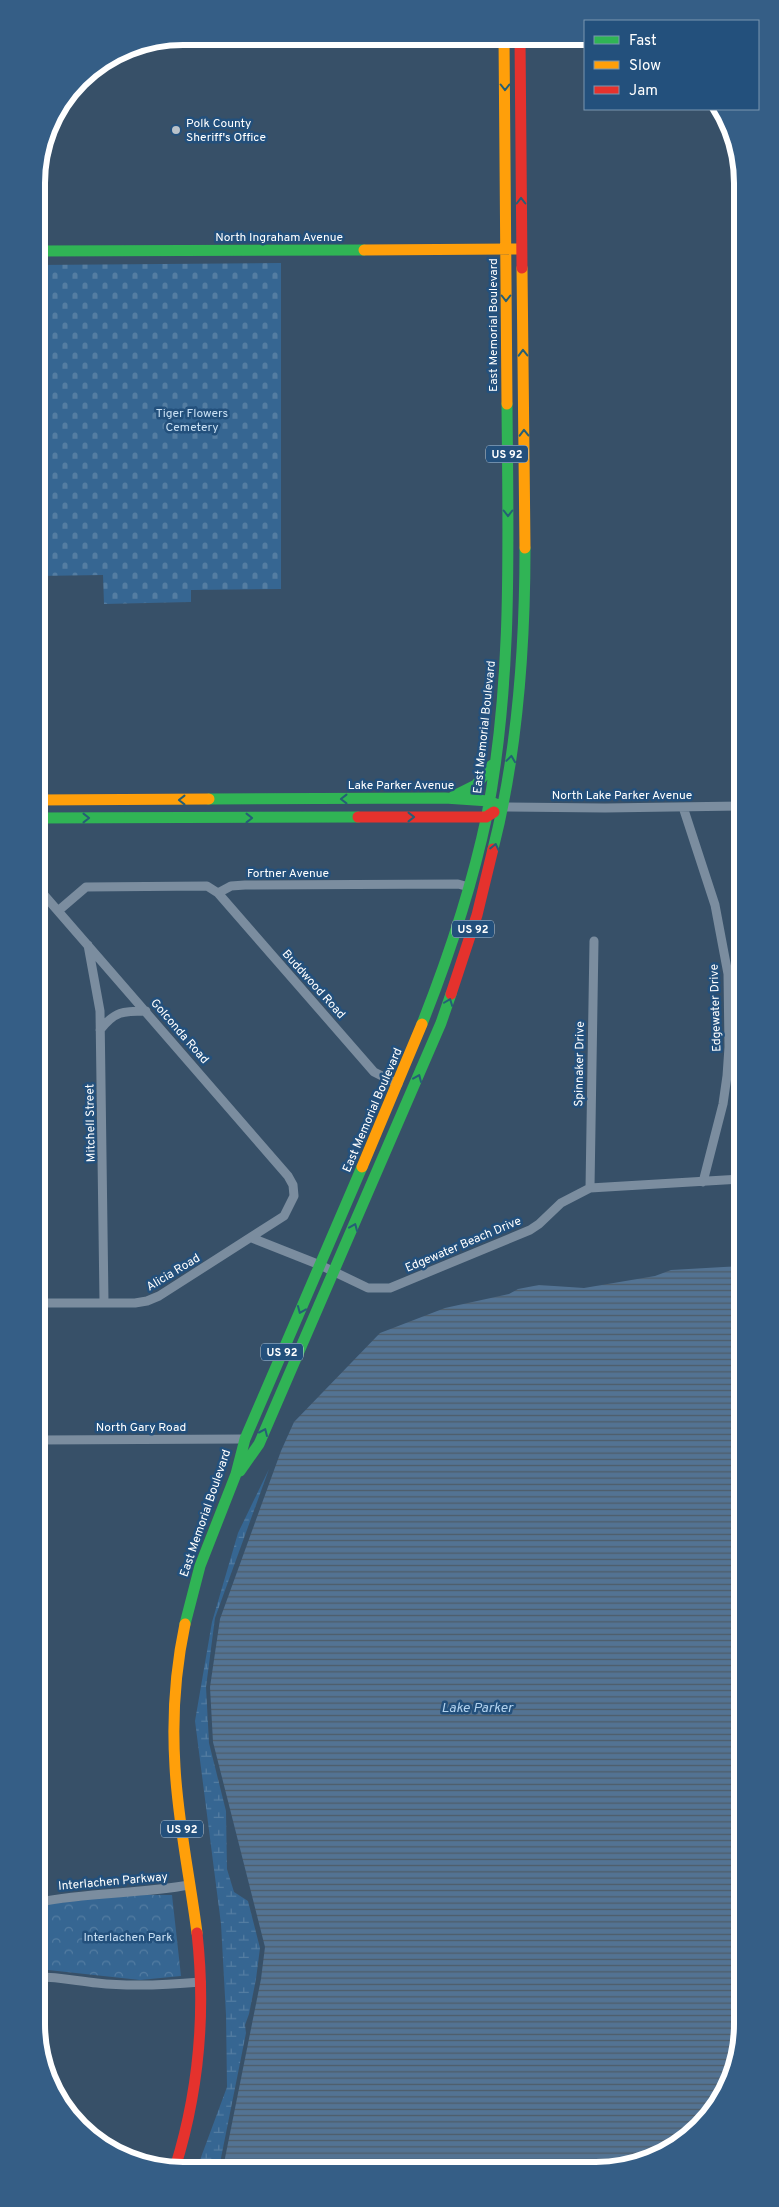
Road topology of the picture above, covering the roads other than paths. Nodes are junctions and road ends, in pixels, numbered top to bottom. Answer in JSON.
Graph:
{"nodes":[{"id":1,"x":504,"y":45,"type":"edge"},
{"id":2,"x":520,"y":45,"type":"edge"},
{"id":3,"x":506,"y":249,"type":"junction"},
{"id":4,"x":522,"y":249,"type":"junction"},
{"id":5,"x":45,"y":252,"type":"edge"},
{"id":6,"x":507,"y":479,"type":"junction"},
{"id":7,"x":524,"y":517,"type":"junction"},
{"id":8,"x":496,"y":758,"type":"junction"},
{"id":9,"x":446,"y":798,"type":"junction"},
{"id":10,"x":45,"y":800,"type":"edge"},
{"id":11,"x":490,"y":800,"type":"junction"},
{"id":12,"x":734,"y":806,"type":"edge"},
{"id":13,"x":504,"y":807,"type":"junction"},
{"id":14,"x":683,"y":808,"type":"junction"},
{"id":15,"x":486,"y":817,"type":"junction"},
{"id":16,"x":45,"y":818,"type":"edge"},
{"id":17,"x":469,"y":887,"type":"junction"},
{"id":18,"x":218,"y":893,"type":"junction"},
{"id":19,"x":45,"y":896,"type":"edge"},
{"id":20,"x":58,"y":911,"type":"junction"},
{"id":21,"x":594,"y":941,"type":"dead end"},
{"id":22,"x":88,"y":945,"type":"junction"},
{"id":23,"x":146,"y":1011,"type":"junction"},
{"id":24,"x":100,"y":1030,"type":"junction"},
{"id":25,"x":398,"y":1084,"type":"junction"},
{"id":26,"x":734,"y":1180,"type":"edge"},
{"id":27,"x":702,"y":1182,"type":"junction"},
{"id":28,"x":590,"y":1188,"type":"junction"},
{"id":29,"x":294,"y":1196,"type":"joint"},
{"id":30,"x":252,"y":1238,"type":"junction"},
{"id":31,"x":320,"y":1265,"type":"junction"},
{"id":32,"x":334,"y":1272,"type":"junction"},
{"id":33,"x":104,"y":1302,"type":"junction"},
{"id":34,"x":45,"y":1304,"type":"edge"},
{"id":35,"x":245,"y":1439,"type":"junction"},
{"id":36,"x":45,"y":1440,"type":"edge"},
{"id":37,"x":242,"y":1467,"type":"junction"},
{"id":38,"x":235,"y":1478,"type":"junction"},
{"id":39,"x":189,"y":1885,"type":"junction"},
{"id":40,"x":45,"y":1901,"type":"edge"},
{"id":41,"x":45,"y":1977,"type":"edge"},
{"id":42,"x":201,"y":1982,"type":"junction"},
{"id":43,"x":177,"y":2162,"type":"edge"}],
"edges":[{"from":1,"to":3,"type":"main road","name":"East Memorial Boulevard","number":"US 92","one_way":true},
{"from":4,"to":2,"type":"main road","name":"East Memorial Boulevard","number":"US 92","one_way":true},
{"from":3,"to":4,"type":"main road","name":"North Ingraham Avenue"},
{"from":3,"to":5,"type":"main road","name":"North Ingraham Avenue"},
{"from":3,"to":6,"type":"main road","name":"East Memorial Boulevard","number":"US 92","one_way":true},
{"from":7,"to":4,"type":"main road","name":"East Memorial Boulevard","number":"US 92","one_way":true},
{"from":6,"to":7,"type":"main road"},
{"from":6,"to":8,"type":"main road","name":"East Memorial Boulevard","number":"US 92","one_way":true},
{"from":13,"to":7,"type":"main road","name":"East Memorial Boulevard","number":"US 92","one_way":true},
{"from":8,"to":9,"type":"main road"},
{"from":8,"to":11,"type":"main road","name":"East Memorial Boulevard","number":"US 92"},
{"from":9,"to":10,"type":"main road","name":"Lake Parker Avenue","one_way":true},
{"from":9,"to":11,"type":"main road","name":"Lake Parker Avenue"},
{"from":11,"to":13,"type":"main road","name":"Lake Parker Avenue"},
{"from":11,"to":15,"type":"main road","name":"East Memorial Boulevard","number":"US 92"},
{"from":12,"to":14,"type":"street","name":"North Lake Parker Avenue"},
{"from":13,"to":14,"type":"street","name":"North Lake Parker Avenue"},
{"from":13,"to":15,"type":"main road"},
{"from":32,"to":13,"type":"main road","name":"East Memorial Boulevard","number":"US 92","one_way":true},
{"from":14,"to":27,"type":"street","name":"Edgewater Drive"},
{"from":16,"to":15,"type":"main road","one_way":true},
{"from":15,"to":17,"type":"main road","name":"East Memorial Boulevard","number":"US 92"},
{"from":17,"to":18,"type":"street","name":"Fortner Avenue"},
{"from":17,"to":25,"type":"main road","name":"East Memorial Boulevard","number":"US 92"},
{"from":18,"to":20,"type":"street"},
{"from":18,"to":25,"type":"street","name":"Buddwood Road"},
{"from":19,"to":20,"type":"street","name":"Golconda Road"},
{"from":20,"to":22,"type":"street","name":"Golconda Road"},
{"from":21,"to":28,"type":"street","name":"Spinnaker Drive"},
{"from":22,"to":23,"type":"street","name":"Golconda Road"},
{"from":22,"to":24,"type":"street","name":"Mitchell Street"},
{"from":23,"to":24,"type":"street"},
{"from":23,"to":29,"type":"street","name":"Golconda Road"},
{"from":24,"to":33,"type":"street","name":"Mitchell Street"},
{"from":25,"to":31,"type":"main road","name":"East Memorial Boulevard","number":"US 92"},
{"from":26,"to":27,"type":"street","name":"Edgewater Beach Drive"},
{"from":27,"to":28,"type":"street","name":"Edgewater Beach Drive"},
{"from":28,"to":32,"type":"street","name":"Edgewater Beach Drive"},
{"from":29,"to":30,"type":"street","name":"Alicia Road"},
{"from":30,"to":31,"type":"street","name":"Edgewater Beach Drive"},
{"from":30,"to":33,"type":"street","name":"Alicia Road"},
{"from":31,"to":32,"type":"street","name":"Edgewater Beach Drive"},
{"from":31,"to":35,"type":"main road","name":"East Memorial Boulevard","number":"US 92","one_way":true},
{"from":37,"to":32,"type":"main road","name":"East Memorial Boulevard","number":"US 92","one_way":true},
{"from":33,"to":34,"type":"street","name":"Alicia Road"},
{"from":35,"to":36,"type":"street","name":"North Gary Road"},
{"from":35,"to":37,"type":"main road"},
{"from":35,"to":38,"type":"main road","name":"East Memorial Boulevard","number":"US 92"},
{"from":37,"to":38,"type":"main road","number":"US 92"},
{"from":38,"to":39,"type":"main road","name":"East Memorial Boulevard","number":"US 92"},
{"from":39,"to":40,"type":"street","name":"Interlachen Parkway"},
{"from":39,"to":42,"type":"main road","name":"East Memorial Boulevard","number":"US 92"},
{"from":41,"to":42,"type":"street"},
{"from":42,"to":43,"type":"main road","name":"East Memorial Boulevard","number":"US 92"}]}
